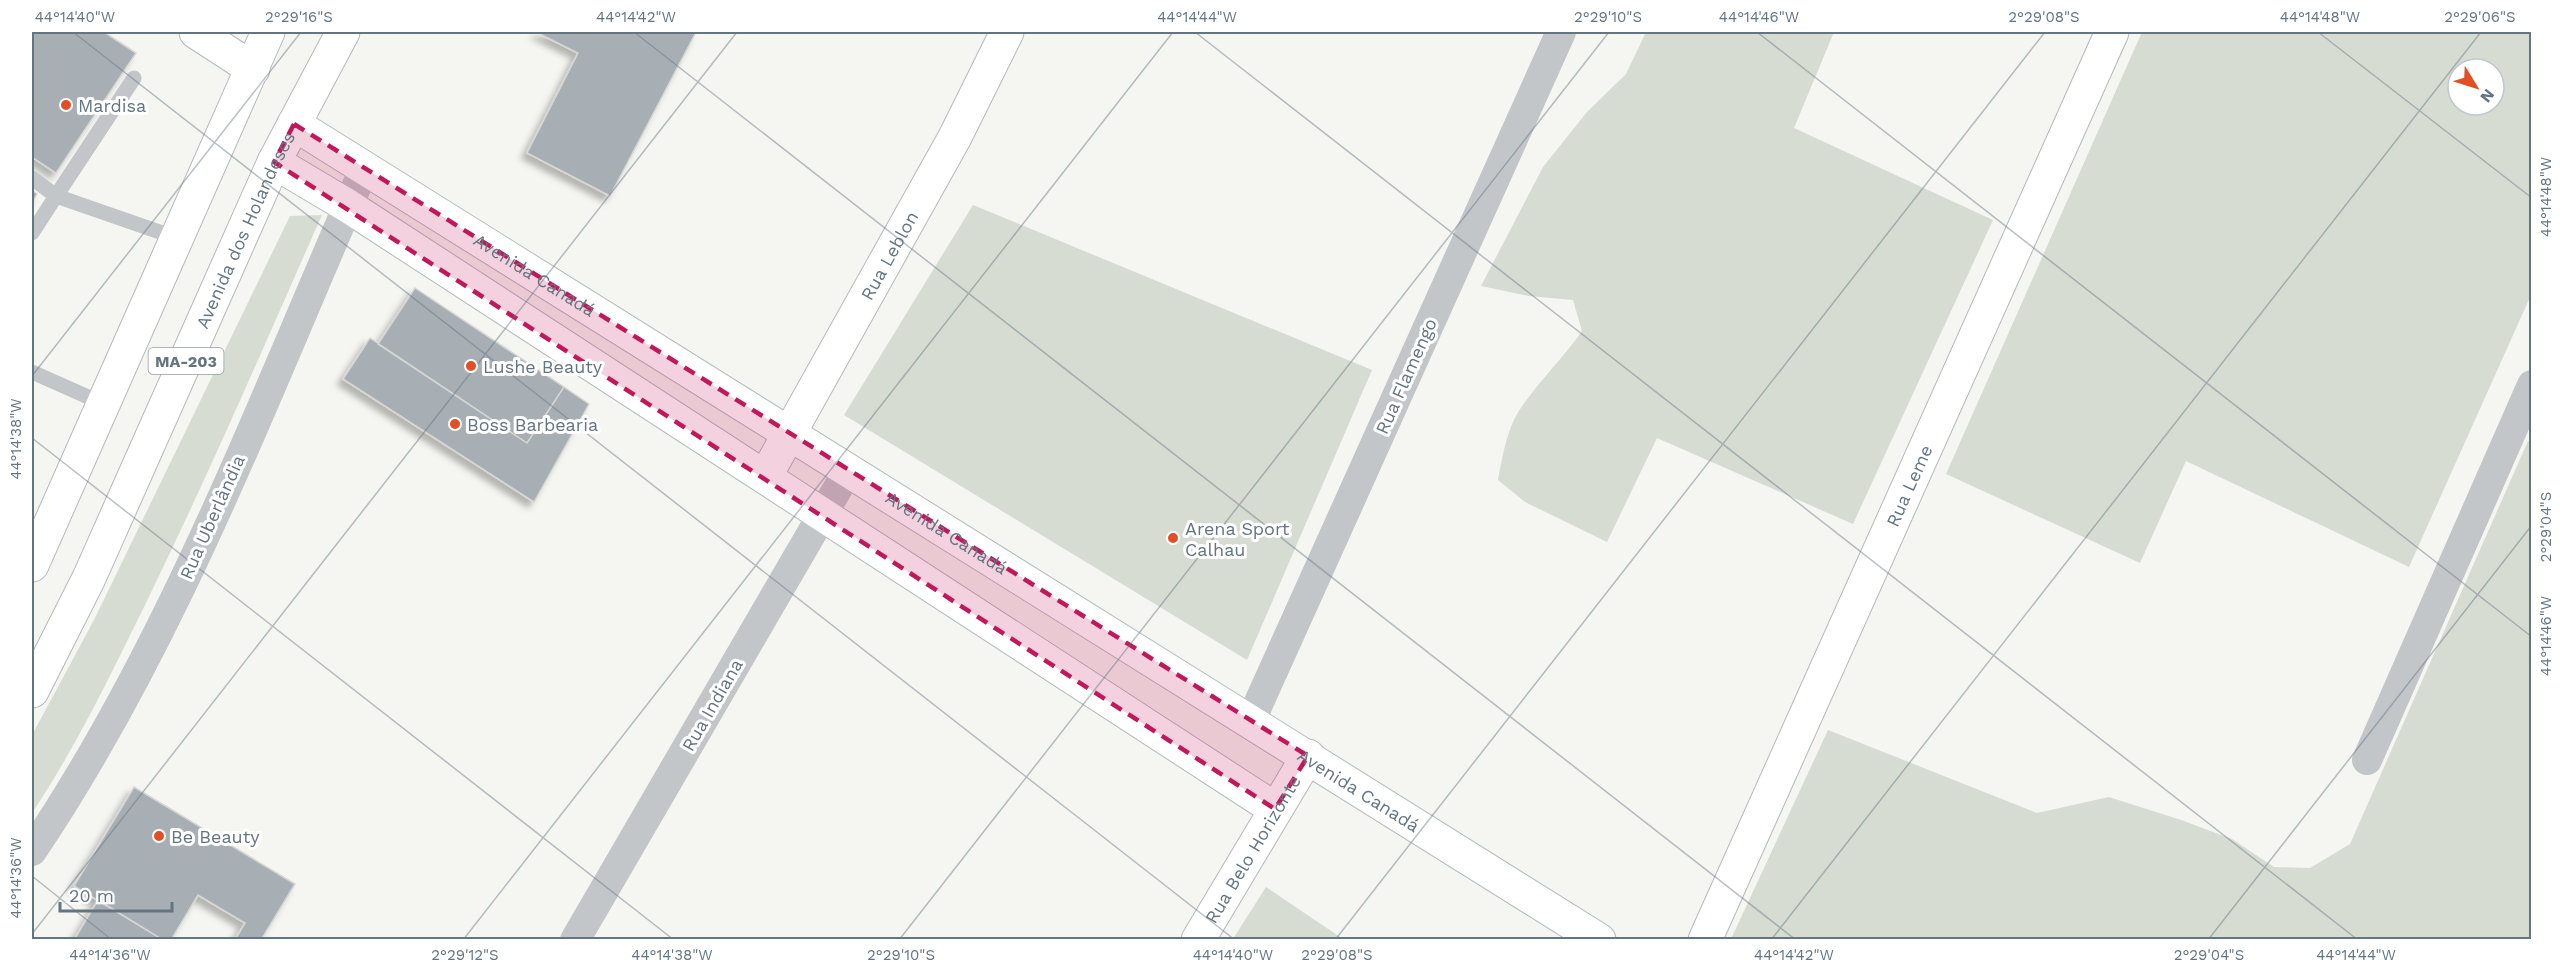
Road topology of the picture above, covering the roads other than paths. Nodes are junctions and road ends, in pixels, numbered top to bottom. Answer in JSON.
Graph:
{"nodes":[{"id":1,"x":196,"y":32,"type":"edge"},
{"id":2,"x":268,"y":32,"type":"edge"},
{"id":3,"x":343,"y":32,"type":"edge"},
{"id":4,"x":1007,"y":32,"type":"edge"},
{"id":5,"x":1561,"y":32,"type":"edge"},
{"id":6,"x":2112,"y":32,"type":"edge"},
{"id":7,"x":253,"y":69,"type":"junction"},
{"id":8,"x":134,"y":78,"type":"dead end"},
{"id":9,"x":294,"y":124,"type":"junction"},
{"id":10,"x":274,"y":162,"type":"junction"},
{"id":11,"x":365,"y":167,"type":"junction"},
{"id":12,"x":32,"y":178,"type":"edge"},
{"id":13,"x":56,"y":196,"type":"junction"},
{"id":14,"x":348,"y":206,"type":"junction"},
{"id":15,"x":32,"y":233,"type":"edge"},
{"id":16,"x":177,"y":238,"type":"junction"},
{"id":17,"x":32,"y":372,"type":"edge"},
{"id":18,"x":2532,"y":385,"type":"edge"},
{"id":19,"x":104,"y":404,"type":"junction"},
{"id":20,"x":790,"y":433,"type":"junction"},
{"id":21,"x":849,"y":470,"type":"junction"},
{"id":22,"x":765,"y":477,"type":"junction"},
{"id":23,"x":823,"y":515,"type":"junction"},
{"id":24,"x":33,"y":559,"type":"edge"},
{"id":25,"x":32,"y":691,"type":"edge"},
{"id":26,"x":1251,"y":720,"type":"junction"},
{"id":27,"x":1308,"y":756,"type":"junction"},
{"id":28,"x":2367,"y":760,"type":"dead end"},
{"id":29,"x":1275,"y":809,"type":"junction"},
{"id":30,"x":32,"y":851,"type":"edge"},
{"id":31,"x":575,"y":939,"type":"edge"},
{"id":32,"x":1197,"y":939,"type":"edge"},
{"id":33,"x":1599,"y":939,"type":"edge"},
{"id":34,"x":1705,"y":939,"type":"edge"}],
"edges":[{"from":1,"to":7,"type":"street"},
{"from":2,"to":7,"type":"street","number":"MA-203"},
{"from":3,"to":9,"type":"street","name":"Avenida dos Holandeses","number":"MA-203"},
{"from":4,"to":20,"type":"street","name":"Rua Leblon"},
{"from":5,"to":26,"type":"street","name":"Rua Flamengo"},
{"from":6,"to":34,"type":"street","name":"Rua Leme"},
{"from":7,"to":16,"type":"street","number":"MA-203"},
{"from":8,"to":13,"type":"lane"},
{"from":9,"to":10,"type":"street","name":"Avenida dos Holandeses","number":"MA-203"},
{"from":9,"to":11,"type":"street","name":"Avenida Canadá"},
{"from":10,"to":14,"type":"street"},
{"from":10,"to":25,"type":"street","name":"Avenida dos Holandeses","number":"MA-203"},
{"from":11,"to":14,"type":"street","name":"Rua Uberlândia"},
{"from":11,"to":20,"type":"street","name":"Avenida Canadá"},
{"from":12,"to":13,"type":"lane"},
{"from":13,"to":15,"type":"lane"},
{"from":13,"to":16,"type":"lane"},
{"from":14,"to":22,"type":"street"},
{"from":14,"to":30,"type":"street","name":"Rua Uberlândia"},
{"from":16,"to":19,"type":"street","number":"MA-203"},
{"from":17,"to":19,"type":"lane"},
{"from":18,"to":28,"type":"street"},
{"from":19,"to":24,"type":"street","number":"MA-203"},
{"from":20,"to":21,"type":"street","name":"Avenida Canadá"},
{"from":20,"to":22,"type":"street","name":"Rua Leblon"},
{"from":21,"to":23,"type":"street","name":"Rua Indiana"},
{"from":21,"to":26,"type":"street","name":"Avenida Canadá"},
{"from":22,"to":23,"type":"street"},
{"from":23,"to":29,"type":"street"},
{"from":23,"to":31,"type":"street","name":"Rua Indiana"},
{"from":26,"to":27,"type":"street","name":"Avenida Canadá"},
{"from":27,"to":29,"type":"street","name":"Rua Belo Horizonte"},
{"from":27,"to":33,"type":"street","name":"Avenida Canadá"},
{"from":29,"to":32,"type":"street","name":"Rua Belo Horizonte"}]}
